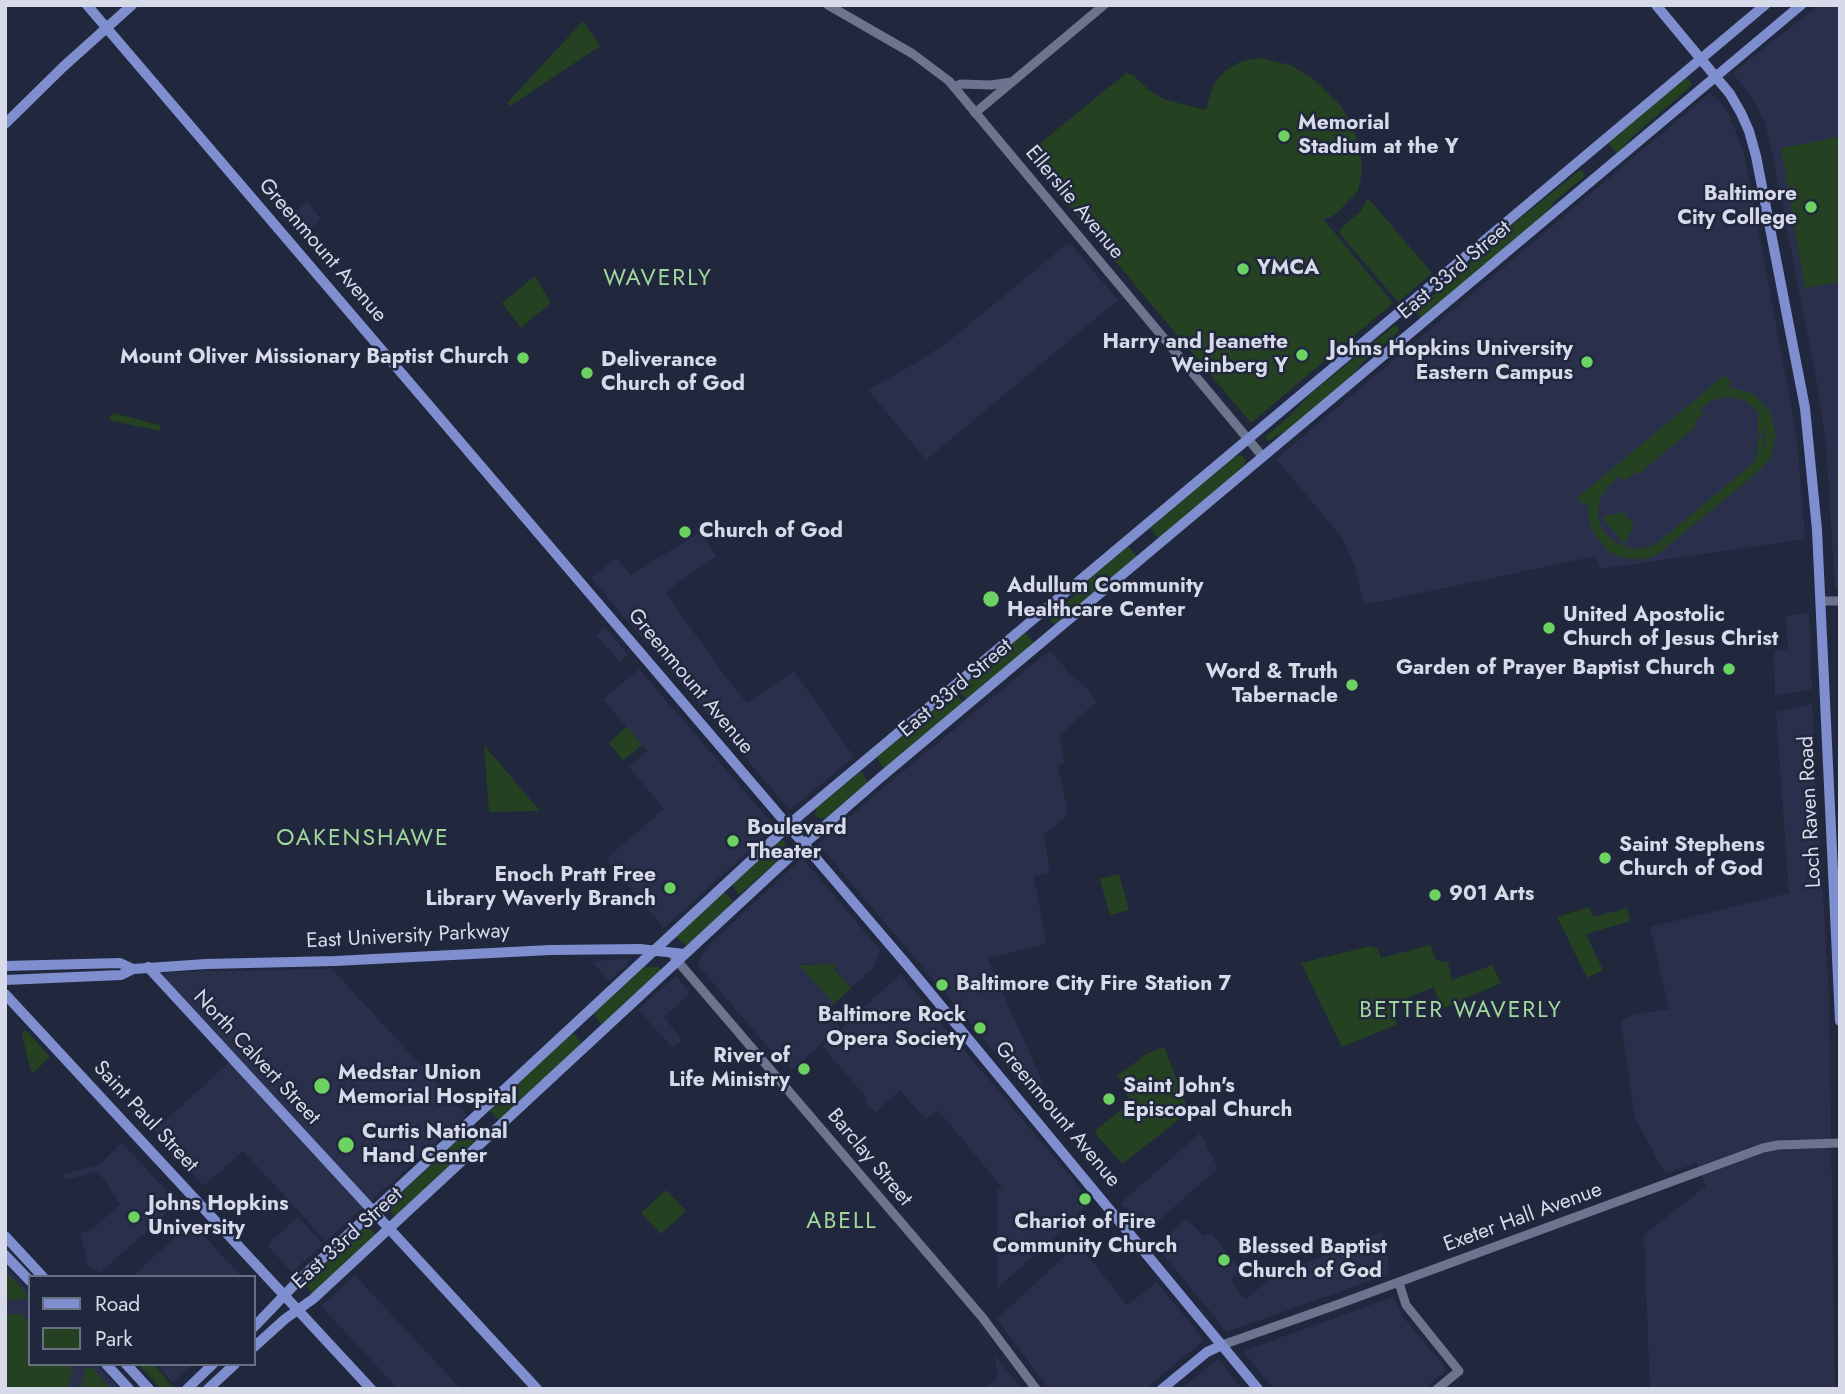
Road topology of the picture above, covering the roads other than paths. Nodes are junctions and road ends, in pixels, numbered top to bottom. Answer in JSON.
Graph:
{"nodes":[{"id":1,"x":87,"y":5,"type":"edge"},
{"id":2,"x":132,"y":5,"type":"edge"},
{"id":3,"x":828,"y":5,"type":"edge"},
{"id":4,"x":1104,"y":5,"type":"edge"},
{"id":5,"x":1657,"y":5,"type":"edge"},
{"id":6,"x":1765,"y":5,"type":"edge"},
{"id":7,"x":1799,"y":8,"type":"edge"},
{"id":8,"x":106,"y":28,"type":"junction"},
{"id":9,"x":1702,"y":59,"type":"junction"},
{"id":10,"x":1716,"y":77,"type":"junction"},
{"id":11,"x":1013,"y":82,"type":"junction"},
{"id":12,"x":954,"y":86,"type":"junction"},
{"id":13,"x":975,"y":113,"type":"junction"},
{"id":14,"x":5,"y":124,"type":"edge"},
{"id":15,"x":1249,"y":440,"type":"junction"},
{"id":16,"x":1264,"y":457,"type":"junction"},
{"id":17,"x":1820,"y":601,"type":"junction"},
{"id":18,"x":1840,"y":601,"type":"edge"},
{"id":19,"x":788,"y":827,"type":"junction"},
{"id":20,"x":803,"y":844,"type":"junction"},
{"id":21,"x":654,"y":950,"type":"junction"},
{"id":22,"x":677,"y":956,"type":"junction"},
{"id":23,"x":5,"y":966,"type":"edge"},
{"id":24,"x":148,"y":967,"type":"junction"},
{"id":25,"x":133,"y":969,"type":"junction"},
{"id":26,"x":5,"y":980,"type":"edge"},
{"id":27,"x":5,"y":994,"type":"edge"},
{"id":28,"x":1840,"y":1021,"type":"edge"},
{"id":29,"x":1840,"y":1143,"type":"edge"},
{"id":30,"x":373,"y":1212,"type":"junction"},
{"id":31,"x":388,"y":1229,"type":"junction"},
{"id":32,"x":5,"y":1236,"type":"edge"},
{"id":33,"x":5,"y":1255,"type":"edge"},
{"id":34,"x":41,"y":1275,"type":"edge"},
{"id":35,"x":28,"y":1279,"type":"edge"},
{"id":36,"x":1399,"y":1283,"type":"junction"},
{"id":37,"x":285,"y":1296,"type":"junction"},
{"id":38,"x":298,"y":1310,"type":"junction"},
{"id":39,"x":256,"y":1324,"type":"edge"},
{"id":40,"x":256,"y":1345,"type":"edge"},
{"id":41,"x":1222,"y":1345,"type":"junction"},
{"id":42,"x":108,"y":1366,"type":"edge"},
{"id":43,"x":128,"y":1366,"type":"edge"},
{"id":44,"x":211,"y":1366,"type":"edge"},
{"id":45,"x":232,"y":1366,"type":"edge"},
{"id":46,"x":129,"y":1389,"type":"edge"},
{"id":47,"x":149,"y":1389,"type":"edge"},
{"id":48,"x":187,"y":1389,"type":"edge"},
{"id":49,"x":208,"y":1389,"type":"edge"},
{"id":50,"x":371,"y":1389,"type":"edge"},
{"id":51,"x":537,"y":1389,"type":"edge"},
{"id":52,"x":1036,"y":1389,"type":"edge"},
{"id":53,"x":1162,"y":1389,"type":"edge"},
{"id":54,"x":1258,"y":1389,"type":"edge"},
{"id":55,"x":1437,"y":1389,"type":"edge"}],
"edges":[{"from":1,"to":8,"type":"main road","name":"Greenmount Avenue"},
{"from":2,"to":8,"type":"main road"},
{"from":3,"to":12,"type":"street","name":"Ellerslie Avenue"},
{"from":4,"to":11,"type":"street"},
{"from":5,"to":9,"type":"main road","name":"Loch Raven Road"},
{"from":6,"to":9,"type":"main road","name":"East 33rd Street"},
{"from":7,"to":10,"type":"main road","name":"East 33rd Street"},
{"from":8,"to":14,"type":"main road"},
{"from":8,"to":19,"type":"main road","name":"Greenmount Avenue"},
{"from":9,"to":10,"type":"main road","name":"Loch Raven Road"},
{"from":9,"to":15,"type":"main road","name":"East 33rd Street"},
{"from":10,"to":16,"type":"main road","name":"East 33rd Street"},
{"from":10,"to":17,"type":"main road","name":"Loch Raven Road"},
{"from":11,"to":12,"type":"street"},
{"from":11,"to":13,"type":"street"},
{"from":12,"to":13,"type":"street","name":"Ellerslie Avenue"},
{"from":13,"to":15,"type":"street","name":"Ellerslie Avenue"},
{"from":15,"to":16,"type":"street","name":"Ellerslie Avenue"},
{"from":15,"to":19,"type":"main road","name":"East 33rd Street"},
{"from":16,"to":20,"type":"main road","name":"East 33rd Street"},
{"from":17,"to":18,"type":"street"},
{"from":17,"to":28,"type":"main road","name":"Loch Raven Road"},
{"from":19,"to":20,"type":"main road","name":"Greenmount Avenue"},
{"from":19,"to":21,"type":"main road","name":"East 33rd Street"},
{"from":20,"to":22,"type":"main road","name":"East 33rd Street"},
{"from":20,"to":41,"type":"main road","name":"Greenmount Avenue"},
{"from":21,"to":22,"type":"main road","name":"East University Parkway"},
{"from":21,"to":24,"type":"main road","name":"East University Parkway"},
{"from":21,"to":30,"type":"main road","name":"East 33rd Street"},
{"from":22,"to":31,"type":"main road","name":"East 33rd Street"},
{"from":22,"to":52,"type":"street","name":"Barclay Street"},
{"from":23,"to":25,"type":"main road","name":"East University Parkway"},
{"from":24,"to":25,"type":"main road","name":"East University Parkway"},
{"from":24,"to":30,"type":"main road","name":"North Calvert Street"},
{"from":25,"to":26,"type":"main road","name":"East University Parkway"},
{"from":27,"to":37,"type":"main road","name":"Saint Paul Street"},
{"from":29,"to":36,"type":"street","name":"Exeter Hall Avenue"},
{"from":30,"to":31,"type":"main road","name":"North Calvert Street"},
{"from":30,"to":37,"type":"main road","name":"East 33rd Street"},
{"from":31,"to":38,"type":"main road","name":"East 33rd Street"},
{"from":31,"to":51,"type":"main road","name":"North Calvert Street"},
{"from":32,"to":34,"type":"main road"},
{"from":33,"to":35,"type":"main road"},
{"from":36,"to":41,"type":"street","name":"Exeter Hall Avenue"},
{"from":36,"to":55,"type":"street"},
{"from":37,"to":38,"type":"main road","name":"Saint Paul Street"},
{"from":37,"to":39,"type":"main road","name":"East 33rd Street"},
{"from":38,"to":40,"type":"main road","name":"East 33rd Street"},
{"from":38,"to":50,"type":"main road","name":"Saint Paul Street"},
{"from":41,"to":53,"type":"main road"},
{"from":41,"to":54,"type":"main road","name":"Greenmount Avenue"},
{"from":42,"to":46,"type":"main road"},
{"from":43,"to":47,"type":"main road"},
{"from":44,"to":48,"type":"main road"},
{"from":45,"to":49,"type":"main road"}]}
